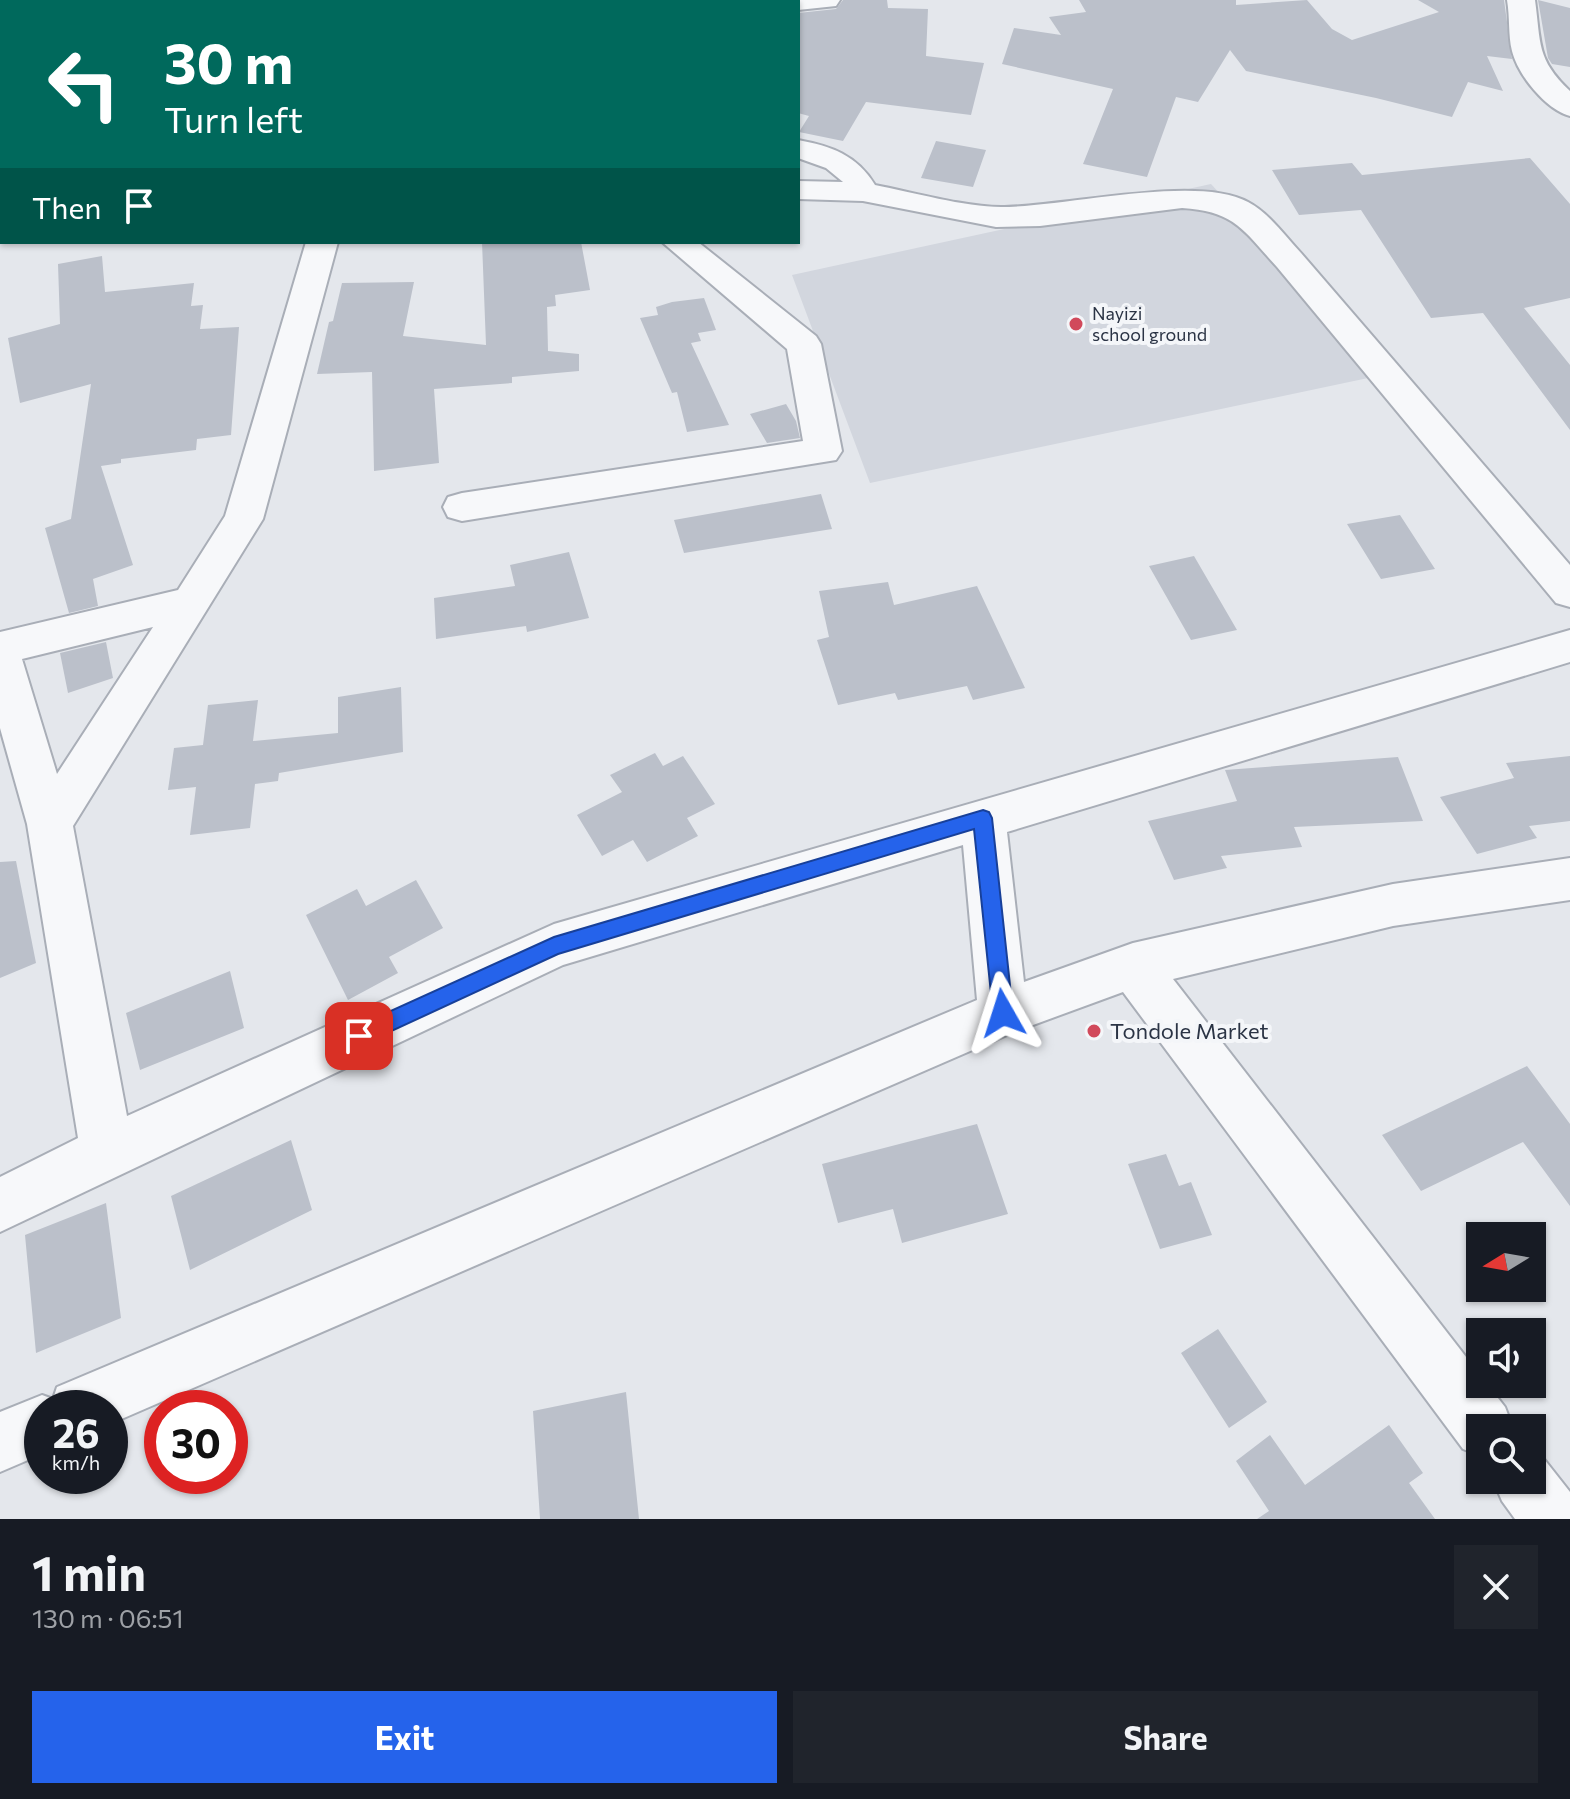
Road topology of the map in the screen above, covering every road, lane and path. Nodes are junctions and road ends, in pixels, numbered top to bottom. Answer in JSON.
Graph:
{"nodes":[{"id":1,"x":826,"y":0,"type":"edge"},
{"id":2,"x":1521,"y":0,"type":"edge"},
{"id":3,"x":800,"y":2,"type":"edge"},
{"id":4,"x":1570,"y":107,"type":"edge"},
{"id":5,"x":800,"y":149,"type":"edge"},
{"id":6,"x":800,"y":190,"type":"edge"},
{"id":7,"x":863,"y":192,"type":"junction"},
{"id":8,"x":321,"y":244,"type":"edge"},
{"id":9,"x":680,"y":244,"type":"edge"},
{"id":10,"x":462,"y":507,"type":"dead end"},
{"id":11,"x":1570,"y":592,"type":"edge"},
{"id":12,"x":191,"y":602,"type":"junction"},
{"id":13,"x":1570,"y":646,"type":"edge"},
{"id":14,"x":0,"y":648,"type":"edge"},
{"id":15,"x":0,"y":655,"type":"edge"},
{"id":16,"x":983,"y":818,"type":"junction"},
{"id":17,"x":50,"y":824,"type":"junction"},
{"id":18,"x":1570,"y":879,"type":"edge"},
{"id":19,"x":1133,"y":966,"type":"junction"},
{"id":20,"x":1003,"y":1013,"type":"junction"},
{"id":21,"x":107,"y":1152,"type":"junction"},
{"id":22,"x":0,"y":1205,"type":"edge"},
{"id":23,"x":120,"y":1390,"type":"edge"},
{"id":24,"x":1473,"y":1414,"type":"edge"},
{"id":25,"x":24,"y":1432,"type":"edge"},
{"id":26,"x":0,"y":1442,"type":"edge"},
{"id":27,"x":1534,"y":1494,"type":"edge"},
{"id":28,"x":1553,"y":1519,"type":"edge"}],
"edges":[{"from":1,"to":3,"type":"street"},
{"from":2,"to":4,"type":"street"},
{"from":5,"to":7,"type":"street"},
{"from":6,"to":7,"type":"street"},
{"from":7,"to":11,"type":"street"},
{"from":8,"to":12,"type":"street"},
{"from":9,"to":10,"type":"street"},
{"from":12,"to":14,"type":"street"},
{"from":12,"to":17,"type":"street"},
{"from":13,"to":16,"type":"street"},
{"from":15,"to":17,"type":"street"},
{"from":16,"to":20,"type":"street"},
{"from":16,"to":21,"type":"street"},
{"from":17,"to":21,"type":"street"},
{"from":18,"to":19,"type":"street"},
{"from":19,"to":20,"type":"street"},
{"from":19,"to":24,"type":"street"},
{"from":20,"to":23,"type":"street"},
{"from":21,"to":22,"type":"street"},
{"from":25,"to":26,"type":"street"},
{"from":27,"to":28,"type":"street"}]}
